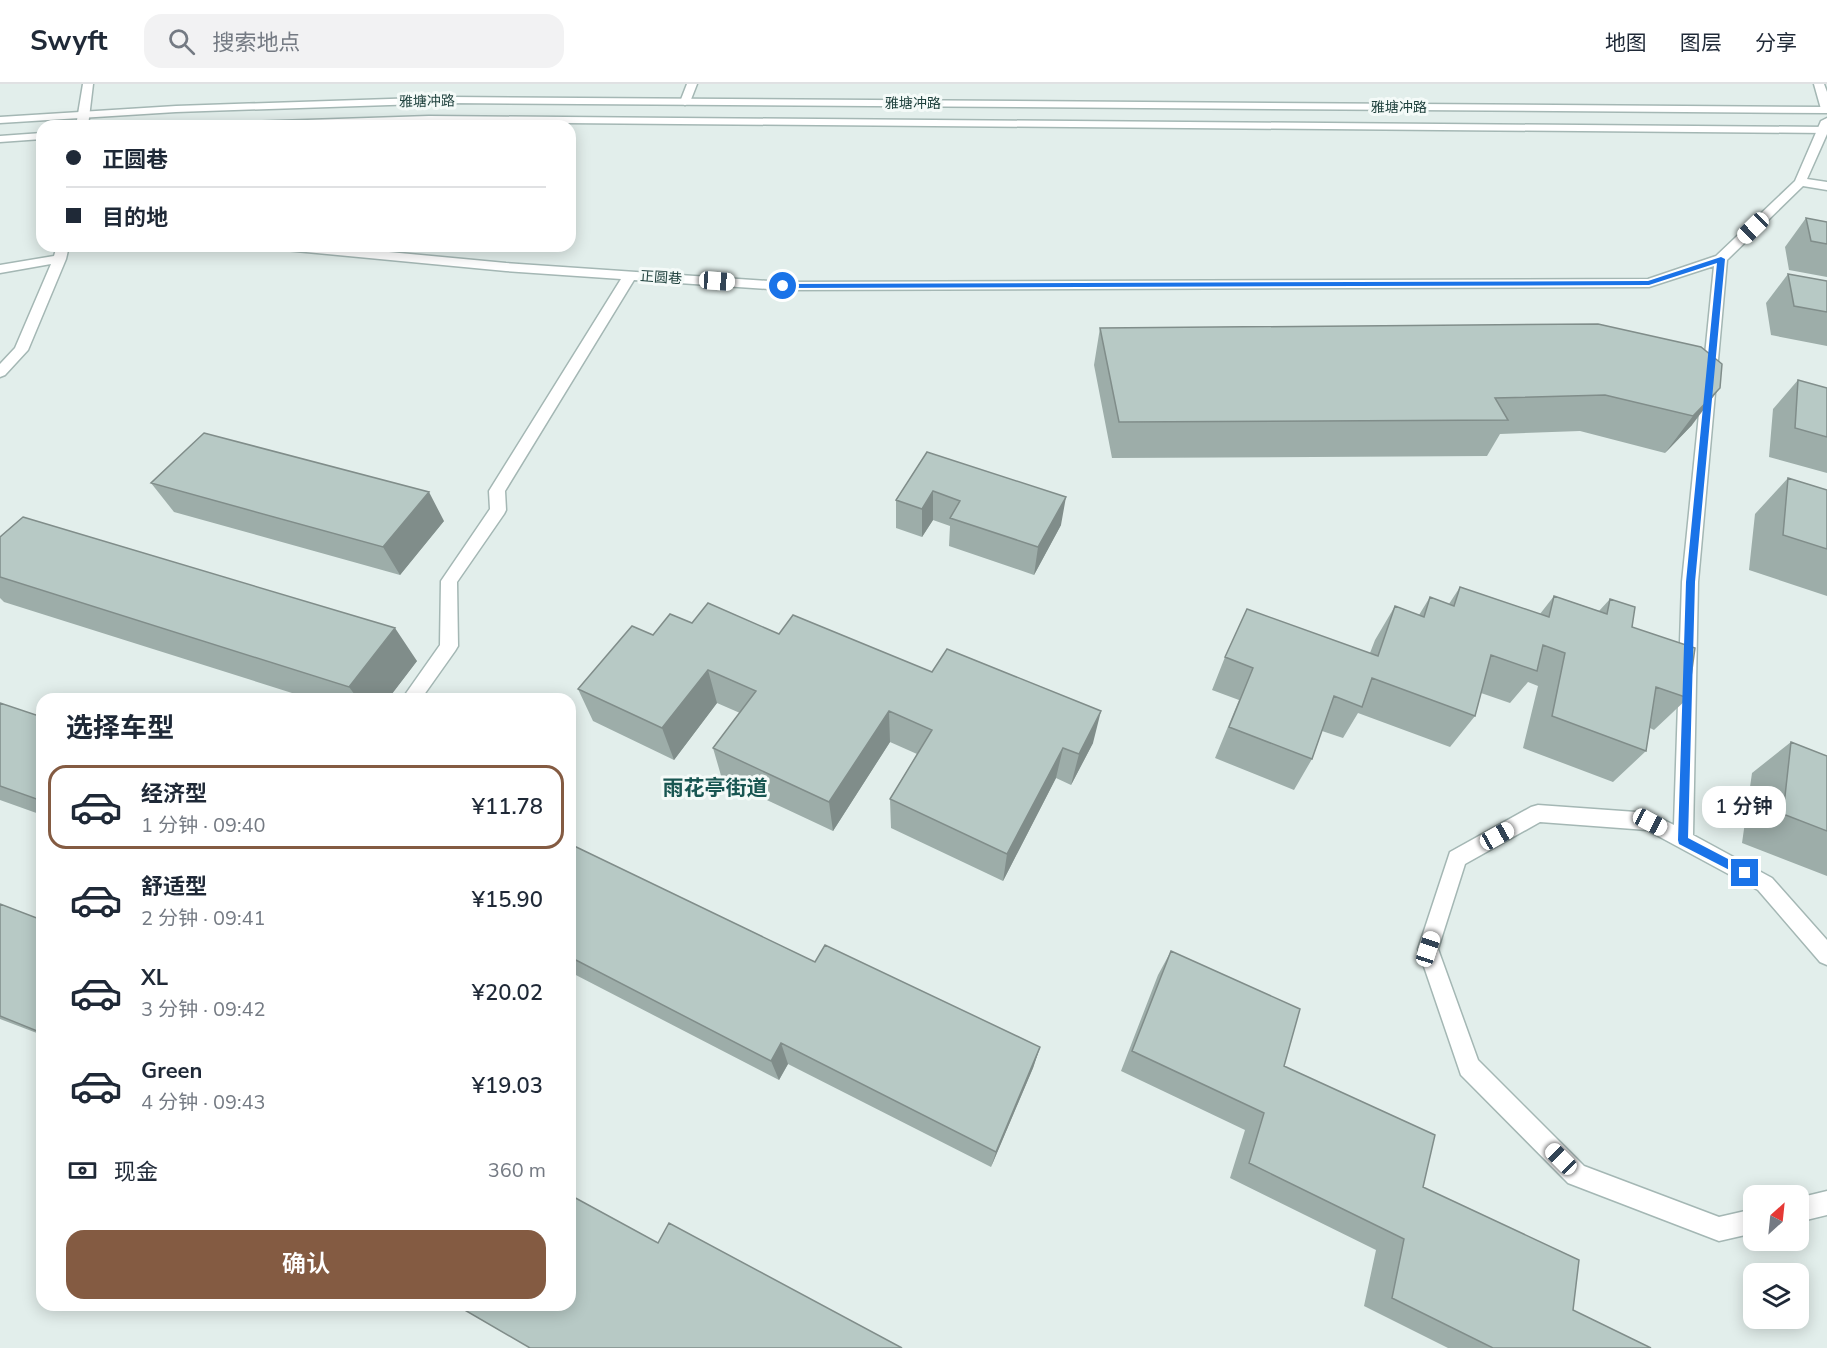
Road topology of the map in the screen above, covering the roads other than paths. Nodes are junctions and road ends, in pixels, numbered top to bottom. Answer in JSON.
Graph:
{"nodes":[{"id":1,"x":88,"y":84,"type":"edge"},
{"id":2,"x":692,"y":84,"type":"edge"},
{"id":3,"x":1819,"y":84,"type":"edge"},
{"id":4,"x":685,"y":102,"type":"junction"},
{"id":5,"x":1827,"y":109,"type":"edge"},
{"id":6,"x":0,"y":120,"type":"edge"},
{"id":7,"x":83,"y":120,"type":"edge"},
{"id":8,"x":398,"y":120,"type":"edge"},
{"id":9,"x":1826,"y":127,"type":"edge"},
{"id":10,"x":36,"y":136,"type":"edge"},
{"id":11,"x":0,"y":139,"type":"edge"},
{"id":12,"x":1800,"y":182,"type":"junction"},
{"id":13,"x":1827,"y":186,"type":"edge"},
{"id":14,"x":348,"y":252,"type":"edge"},
{"id":15,"x":61,"y":253,"type":"edge"},
{"id":16,"x":1721,"y":259,"type":"junction"},
{"id":17,"x":0,"y":269,"type":"edge"},
{"id":18,"x":630,"y":275,"type":"junction"},
{"id":19,"x":0,"y":372,"type":"edge"},
{"id":20,"x":415,"y":693,"type":"edge"},
{"id":21,"x":1683,"y":840,"type":"junction"},
{"id":22,"x":1827,"y":955,"type":"edge"},
{"id":23,"x":1827,"y":1203,"type":"edge"},
{"id":24,"x":1809,"y":1207,"type":"edge"},
{"id":25,"x":1743,"y":1224,"type":"edge"}],
"edges":[{"from":1,"to":7,"type":"street"},
{"from":2,"to":4,"type":"street"},
{"from":3,"to":5,"type":"street"},
{"from":4,"to":5,"type":"street","name":"雅塘冲路"},
{"from":4,"to":7,"type":"street","name":"雅塘冲路"},
{"from":6,"to":7,"type":"street","name":"雅塘冲路"},
{"from":8,"to":9,"type":"street","name":"雅塘冲路"},
{"from":9,"to":12,"type":"street","name":"正圆巷"},
{"from":10,"to":11,"type":"street"},
{"from":12,"to":13,"type":"street"},
{"from":12,"to":16,"type":"street","name":"正圆巷"},
{"from":14,"to":18,"type":"street","name":"正圆巷"},
{"from":15,"to":17,"type":"street"},
{"from":15,"to":19,"type":"street"},
{"from":16,"to":18,"type":"street","name":"正圆巷"},
{"from":16,"to":21,"type":"street"},
{"from":18,"to":20,"type":"street"},
{"from":21,"to":22,"type":"street"},
{"from":21,"to":25,"type":"street"},
{"from":23,"to":24,"type":"street"}]}
